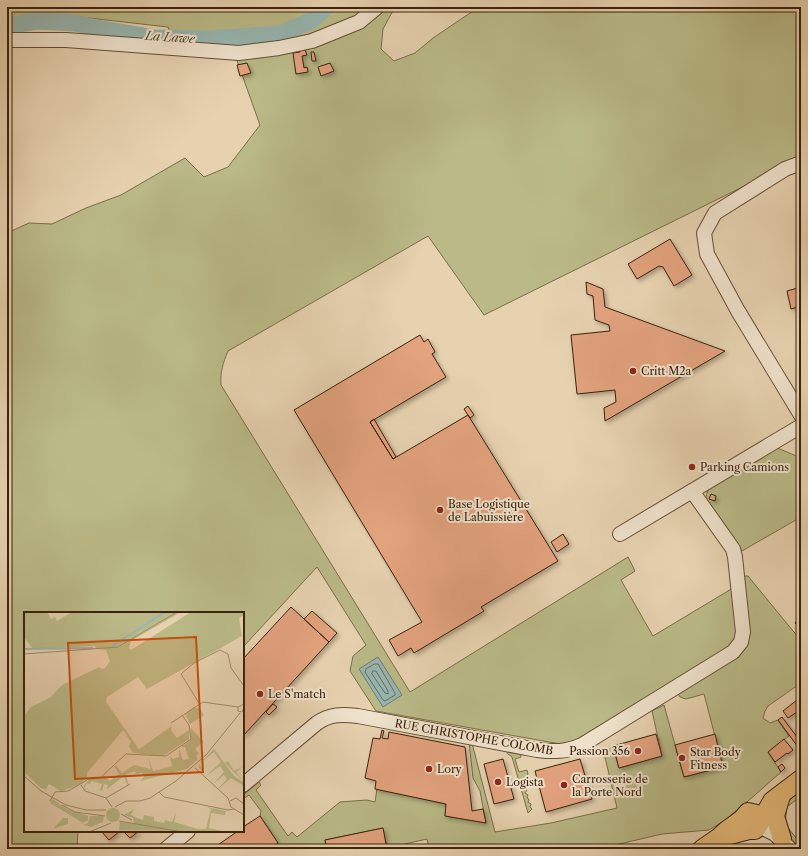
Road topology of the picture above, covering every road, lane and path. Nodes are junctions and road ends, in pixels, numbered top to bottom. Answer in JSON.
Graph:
{"nodes":[{"id":1,"x":377,"y":7,"type":"edge"},
{"id":2,"x":7,"y":40,"type":"edge"},
{"id":3,"x":801,"y":162,"type":"edge"},
{"id":4,"x":801,"y":415,"type":"edge"},
{"id":5,"x":801,"y":426,"type":"edge"},
{"id":6,"x":692,"y":491,"type":"junction"},
{"id":7,"x":620,"y":534,"type":"dead end"},
{"id":8,"x":801,"y":768,"type":"edge"},
{"id":9,"x":801,"y":779,"type":"edge"},
{"id":10,"x":244,"y":784,"type":"edge"},
{"id":11,"x":782,"y":793,"type":"junction"},
{"id":12,"x":752,"y":821,"type":"junction"},
{"id":13,"x":187,"y":832,"type":"edge"},
{"id":14,"x":786,"y":844,"type":"edge"},
{"id":15,"x":166,"y":849,"type":"edge"},
{"id":16,"x":702,"y":849,"type":"edge"}],
"edges":[{"from":1,"to":2,"type":"street"},
{"from":3,"to":4,"type":"street"},
{"from":5,"to":6,"type":"street"},
{"from":6,"to":7,"type":"street"},
{"from":6,"to":10,"type":"street","name":"RUE CHRISTOPHE COLOMB"},
{"from":8,"to":12,"type":"main road"},
{"from":9,"to":11,"type":"main road"},
{"from":11,"to":12,"type":"main road"},
{"from":11,"to":14,"type":"main road"},
{"from":12,"to":14,"type":"street"},
{"from":12,"to":16,"type":"main road"},
{"from":13,"to":15,"type":"street"}]}
